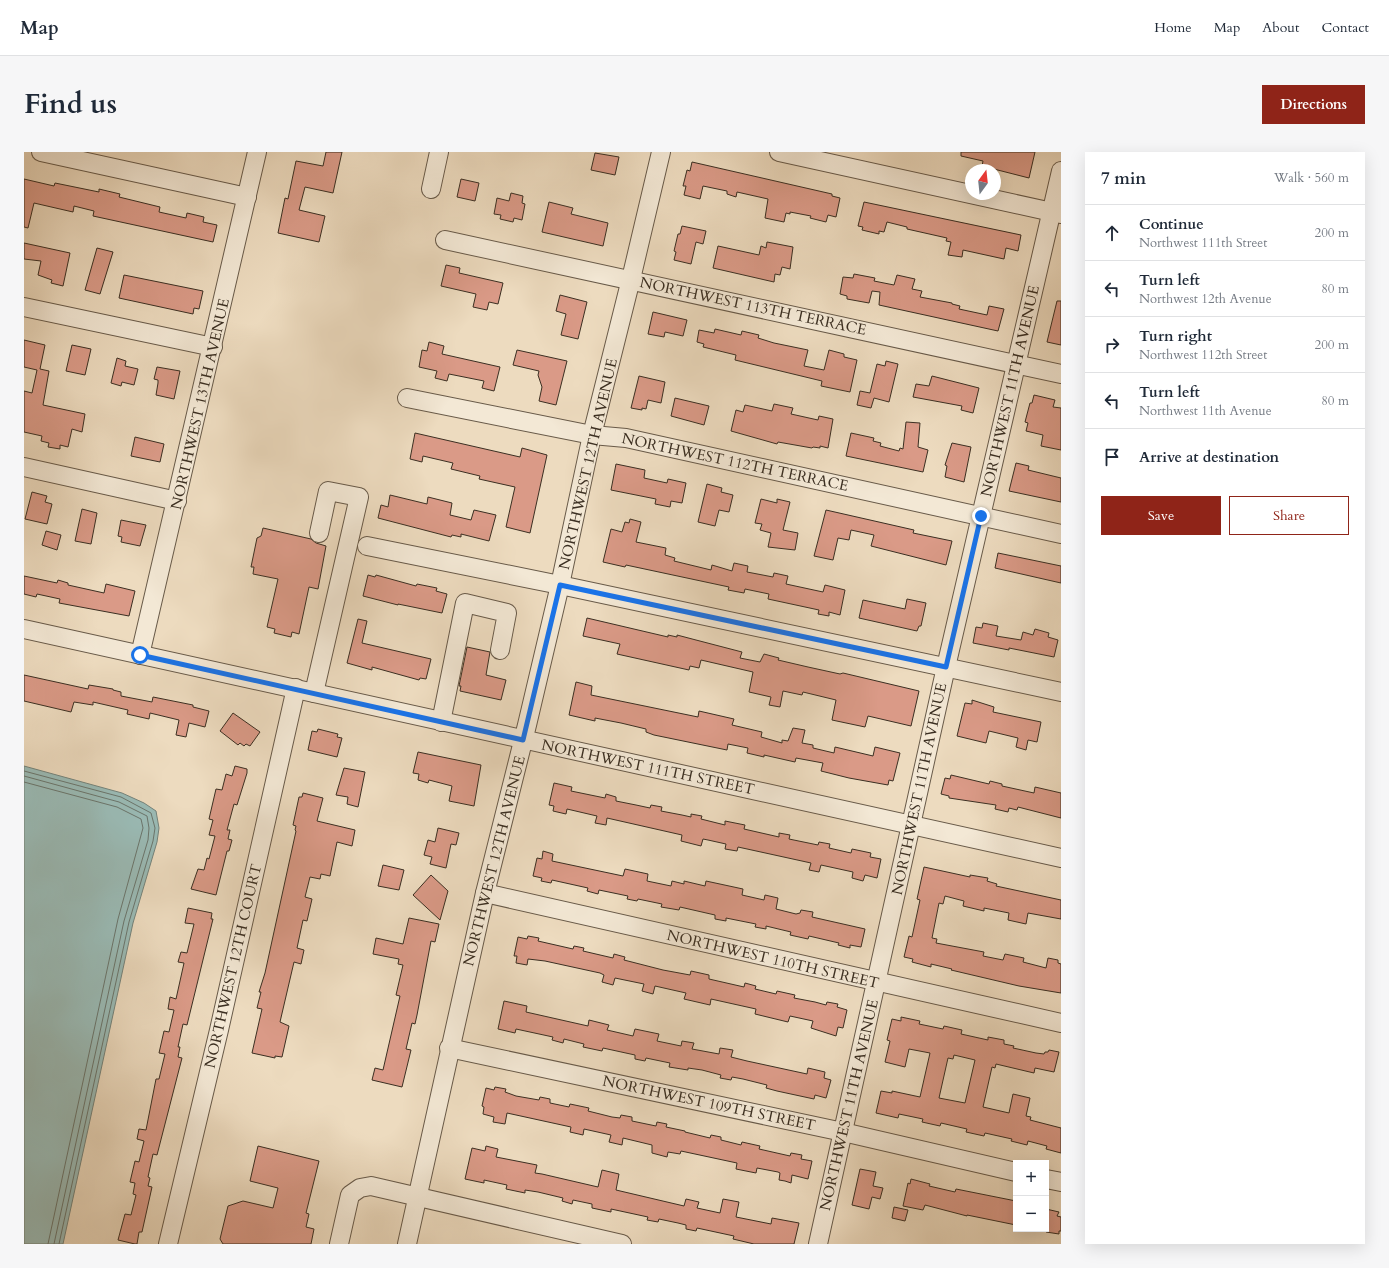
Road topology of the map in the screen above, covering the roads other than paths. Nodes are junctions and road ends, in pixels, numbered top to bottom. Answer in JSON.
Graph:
{"nodes":[{"id":1,"x":41,"y":152,"type":"edge"},
{"id":2,"x":257,"y":152,"type":"edge"},
{"id":3,"x":439,"y":152,"type":"edge"},
{"id":4,"x":661,"y":152,"type":"edge"},
{"id":5,"x":779,"y":152,"type":"edge"},
{"id":6,"x":1061,"y":171,"type":"edge"},
{"id":7,"x":430,"y":188,"type":"dead end"},
{"id":8,"x":247,"y":197,"type":"junction"},
{"id":9,"x":1056,"y":213,"type":"edge"},
{"id":10,"x":445,"y":240,"type":"dead end"},
{"id":11,"x":631,"y":279,"type":"junction"},
{"id":12,"x":24,"y":307,"type":"edge"},
{"id":13,"x":213,"y":347,"type":"junction"},
{"id":14,"x":1016,"y":364,"type":"junction"},
{"id":15,"x":1061,"y":374,"type":"edge"},
{"id":16,"x":407,"y":398,"type":"dead end"},
{"id":17,"x":592,"y":435,"type":"junction"},
{"id":18,"x":24,"y":468,"type":"edge"},
{"id":19,"x":177,"y":501,"type":"junction"},
{"id":20,"x":981,"y":516,"type":"junction"},
{"id":21,"x":319,"y":533,"type":"dead end"},
{"id":22,"x":1061,"y":534,"type":"edge"},
{"id":23,"x":366,"y":546,"type":"dead end"},
{"id":24,"x":560,"y":585,"type":"junction"},
{"id":25,"x":24,"y":629,"type":"edge"},
{"id":26,"x":500,"y":650,"type":"dead end"},
{"id":27,"x":140,"y":655,"type":"junction"},
{"id":28,"x":946,"y":667,"type":"junction"},
{"id":29,"x":296,"y":688,"type":"junction"},
{"id":30,"x":314,"y":692,"type":"junction"},
{"id":31,"x":1061,"y":692,"type":"edge"},
{"id":32,"x":440,"y":722,"type":"junction"},
{"id":33,"x":523,"y":740,"type":"junction"},
{"id":34,"x":911,"y":824,"type":"junction"},
{"id":35,"x":1061,"y":858,"type":"edge"},
{"id":36,"x":485,"y":893,"type":"junction"},
{"id":37,"x":877,"y":982,"type":"junction"},
{"id":38,"x":1061,"y":1023,"type":"edge"},
{"id":39,"x":449,"y":1048,"type":"junction"},
{"id":40,"x":843,"y":1132,"type":"junction"},
{"id":41,"x":1013,"y":1171,"type":"edge"},
{"id":42,"x":1049,"y":1180,"type":"edge"},
{"id":43,"x":1061,"y":1182,"type":"edge"},
{"id":44,"x":417,"y":1198,"type":"junction"},
{"id":45,"x":168,"y":1244,"type":"edge"},
{"id":46,"x":339,"y":1244,"type":"edge"},
{"id":47,"x":407,"y":1244,"type":"edge"},
{"id":48,"x":622,"y":1244,"type":"edge"},
{"id":49,"x":818,"y":1244,"type":"edge"}],
"edges":[{"from":1,"to":8,"type":"street"},
{"from":2,"to":8,"type":"street","name":"NORTHWEST 13TH AVENUE"},
{"from":3,"to":7,"type":"street"},
{"from":4,"to":11,"type":"street","name":"NORTHWEST 12TH AVENUE"},
{"from":5,"to":9,"type":"street"},
{"from":6,"to":9,"type":"street","name":"NORTHWEST 11TH AVENUE"},
{"from":8,"to":13,"type":"street","name":"NORTHWEST 13TH AVENUE"},
{"from":9,"to":14,"type":"street","name":"NORTHWEST 11TH AVENUE"},
{"from":10,"to":11,"type":"street","name":"NORTHWEST 113TH TERRACE"},
{"from":11,"to":14,"type":"street","name":"NORTHWEST 113TH TERRACE"},
{"from":11,"to":17,"type":"street","name":"NORTHWEST 12TH AVENUE"},
{"from":12,"to":13,"type":"street"},
{"from":13,"to":19,"type":"street","name":"NORTHWEST 13TH AVENUE"},
{"from":14,"to":15,"type":"street","name":"NORTHWEST 113TH TERRACE"},
{"from":14,"to":20,"type":"street","name":"NORTHWEST 11TH AVENUE"},
{"from":16,"to":17,"type":"street","name":"NORTHWEST 112TH TERRACE"},
{"from":17,"to":20,"type":"street","name":"NORTHWEST 112TH TERRACE"},
{"from":17,"to":24,"type":"street","name":"NORTHWEST 12TH AVENUE"},
{"from":18,"to":19,"type":"street"},
{"from":19,"to":27,"type":"street","name":"NORTHWEST 13TH AVENUE"},
{"from":20,"to":22,"type":"street","name":"NORTHWEST 112TH TERRACE"},
{"from":20,"to":28,"type":"street","name":"NORTHWEST 11TH AVENUE"},
{"from":21,"to":30,"type":"street"},
{"from":23,"to":24,"type":"street"},
{"from":24,"to":28,"type":"street"},
{"from":24,"to":33,"type":"street","name":"NORTHWEST 12TH AVENUE"},
{"from":25,"to":27,"type":"street","name":"NORTHWEST 111TH STREET"},
{"from":26,"to":32,"type":"street"},
{"from":27,"to":29,"type":"street","name":"NORTHWEST 111TH STREET"},
{"from":28,"to":31,"type":"street"},
{"from":28,"to":34,"type":"street","name":"NORTHWEST 11TH AVENUE"},
{"from":29,"to":30,"type":"street","name":"NORTHWEST 111TH STREET"},
{"from":29,"to":45,"type":"street","name":"NORTHWEST 12TH COURT"},
{"from":30,"to":32,"type":"street","name":"NORTHWEST 111TH STREET"},
{"from":32,"to":33,"type":"street","name":"NORTHWEST 111TH STREET"},
{"from":33,"to":34,"type":"street","name":"NORTHWEST 111TH STREET"},
{"from":33,"to":36,"type":"street","name":"NORTHWEST 12TH AVENUE"},
{"from":34,"to":35,"type":"street","name":"NORTHWEST 111TH STREET"},
{"from":34,"to":37,"type":"street","name":"NORTHWEST 11TH AVENUE"},
{"from":36,"to":37,"type":"street","name":"NORTHWEST 110TH STREET"},
{"from":36,"to":39,"type":"street","name":"NORTHWEST 12TH AVENUE"},
{"from":37,"to":38,"type":"street","name":"NORTHWEST 110TH STREET"},
{"from":37,"to":40,"type":"street","name":"NORTHWEST 11TH AVENUE"},
{"from":39,"to":40,"type":"street","name":"NORTHWEST 109TH STREET"},
{"from":39,"to":44,"type":"street","name":"NORTHWEST 12TH AVENUE"},
{"from":40,"to":41,"type":"street","name":"NORTHWEST 109TH STREET"},
{"from":40,"to":49,"type":"street","name":"NORTHWEST 11TH AVENUE"},
{"from":42,"to":43,"type":"street"},
{"from":44,"to":46,"type":"street"},
{"from":44,"to":47,"type":"street","name":"NORTHWEST 12TH AVENUE"},
{"from":44,"to":48,"type":"street"}]}
